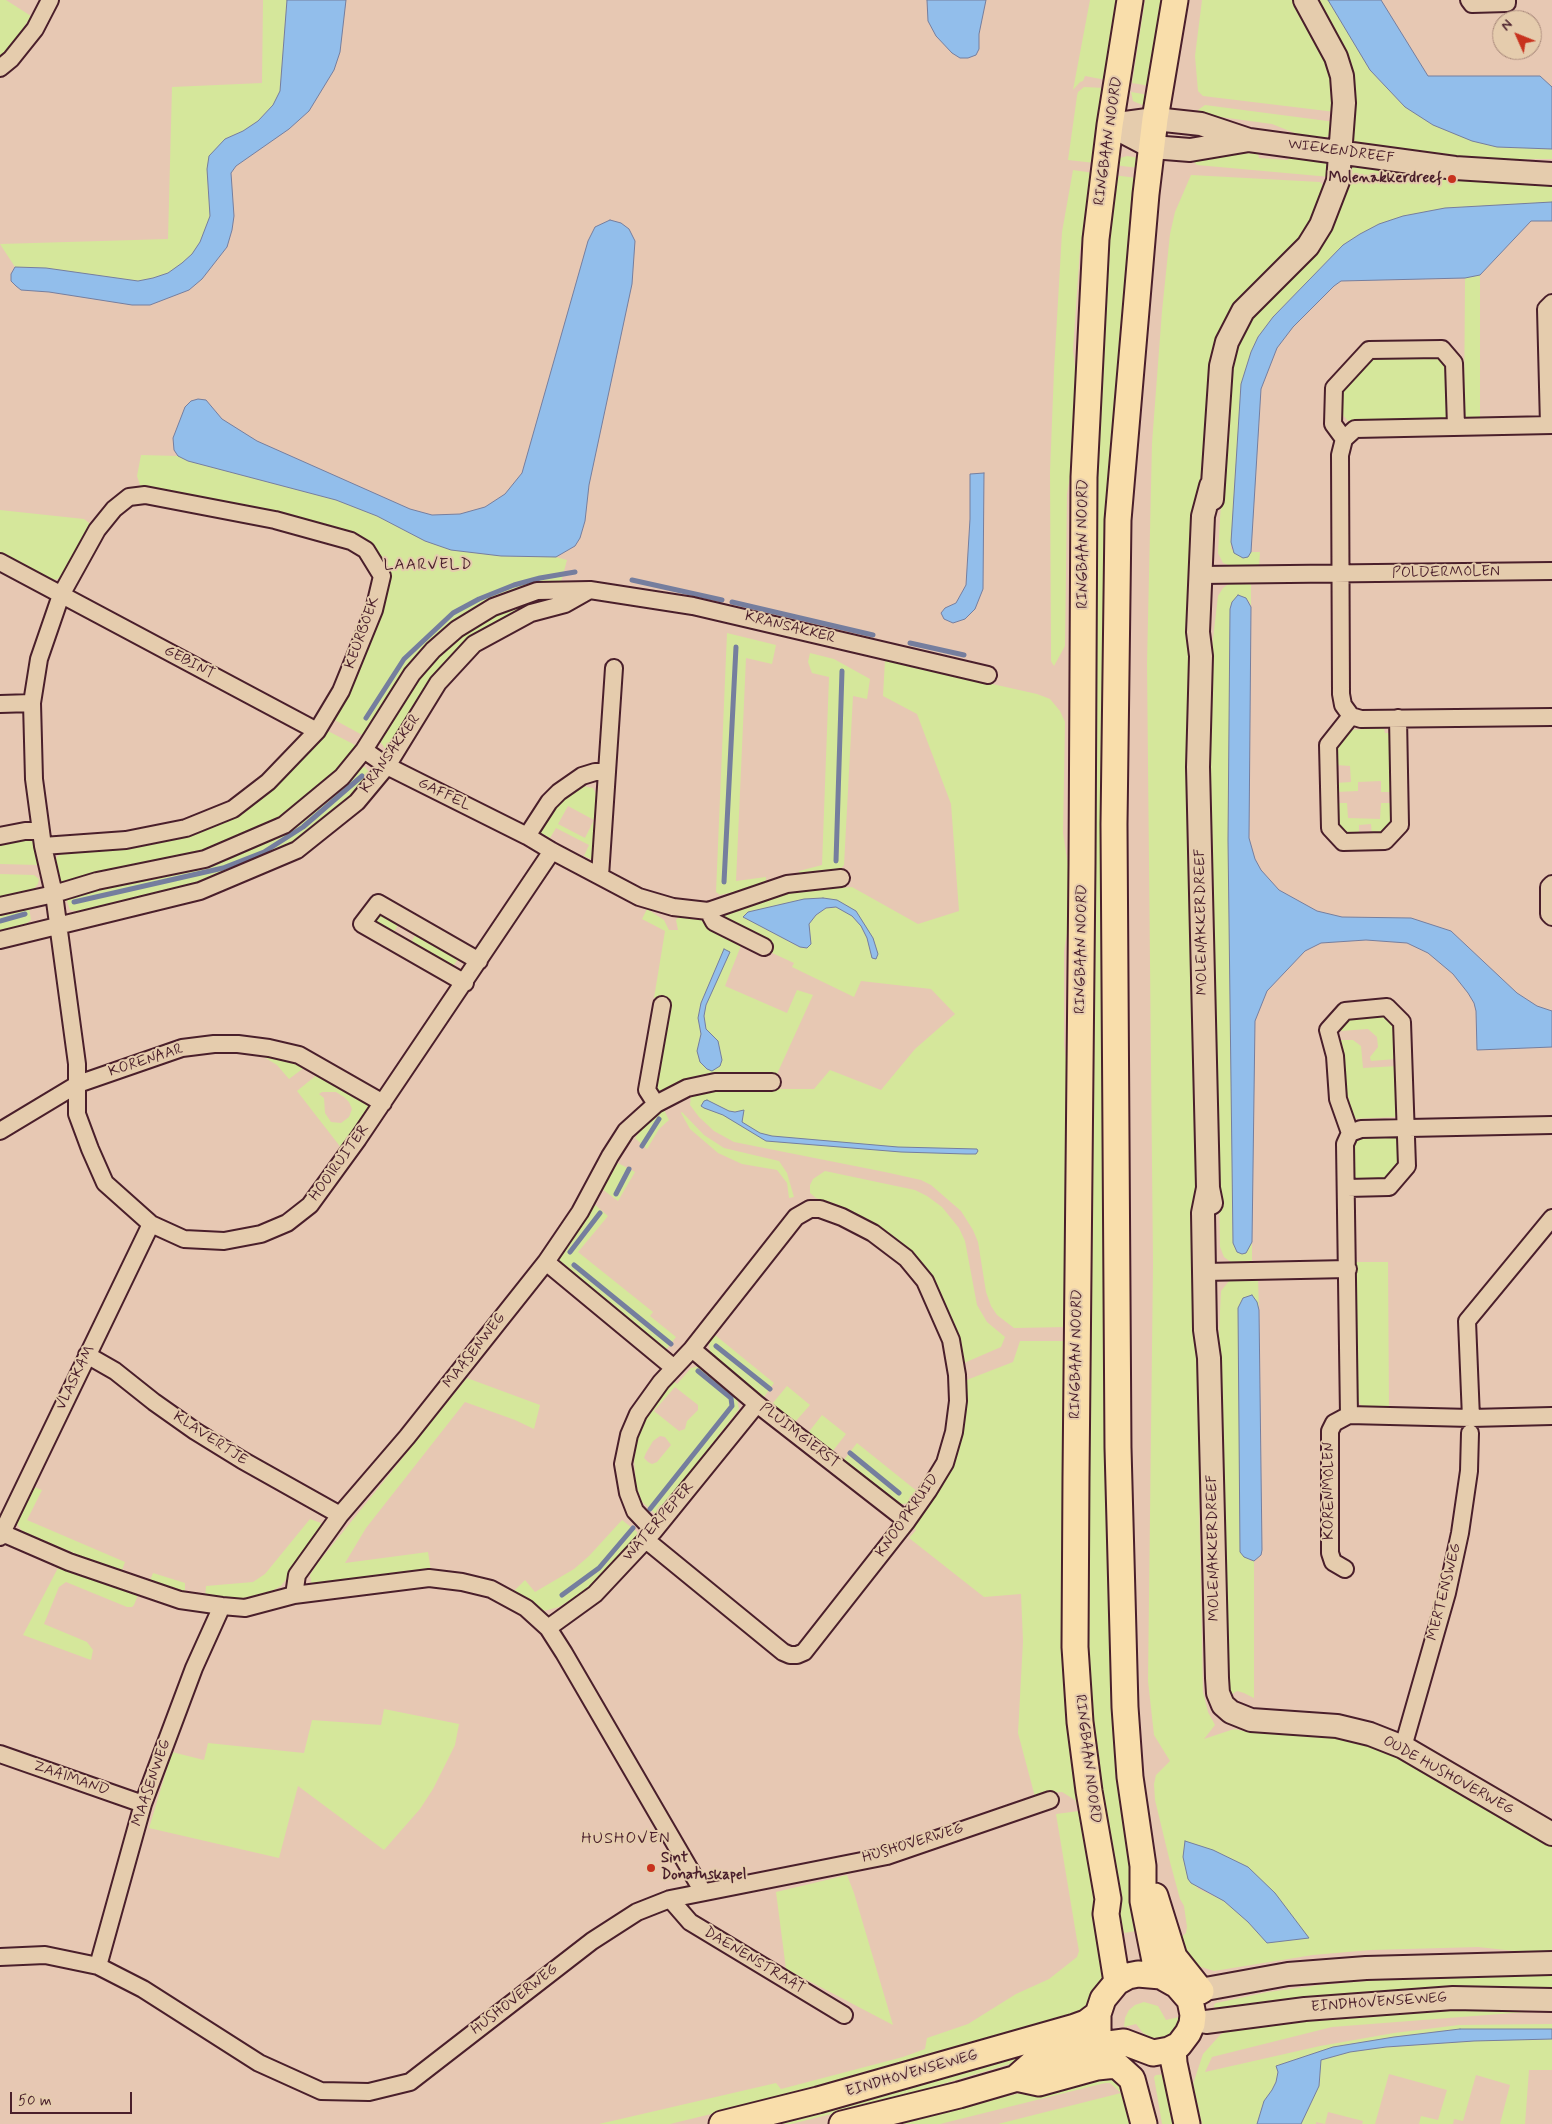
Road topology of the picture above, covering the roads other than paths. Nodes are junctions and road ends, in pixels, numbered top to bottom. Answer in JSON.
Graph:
{"nodes":[{"id":1,"x":50,"y":0,"type":"edge"},
{"id":2,"x":1130,"y":0,"type":"edge"},
{"id":3,"x":1175,"y":0,"type":"edge"},
{"id":4,"x":1305,"y":0,"type":"edge"},
{"id":5,"x":1469,"y":0,"type":"edge"},
{"id":6,"x":1507,"y":0,"type":"edge"},
{"id":7,"x":0,"y":68,"type":"edge"},
{"id":8,"x":1155,"y":119,"type":"junction"},
{"id":9,"x":1110,"y":125,"type":"junction"},
{"id":10,"x":1249,"y":140,"type":"junction"},
{"id":11,"x":1152,"y":147,"type":"junction"},
{"id":12,"x":1340,"y":151,"type":"junction"},
{"id":13,"x":1552,"y":174,"type":"edge"},
{"id":14,"x":1552,"y":303,"type":"edge"},
{"id":15,"x":1550,"y":425,"type":"edge"},
{"id":16,"x":1456,"y":427,"type":"junction"},
{"id":17,"x":1344,"y":439,"type":"junction"},
{"id":18,"x":0,"y":562,"type":"edge"},
{"id":19,"x":1552,"y":571,"type":"edge"},
{"id":20,"x":1206,"y":575,"type":"junction"},
{"id":21,"x":1340,"y":575,"type":"junction"},
{"id":22,"x":590,"y":590,"type":"junction"},
{"id":23,"x":61,"y":595,"type":"junction"},
{"id":24,"x":614,"y":668,"type":"dead end"},
{"id":25,"x":988,"y":675,"type":"dead end"},
{"id":26,"x":32,"y":703,"type":"junction"},
{"id":27,"x":0,"y":704,"type":"edge"},
{"id":28,"x":1351,"y":716,"type":"junction"},
{"id":29,"x":1552,"y":717,"type":"edge"},
{"id":30,"x":1398,"y":718,"type":"junction"},
{"id":31,"x":317,"y":731,"type":"junction"},
{"id":32,"x":364,"y":750,"type":"junction"},
{"id":33,"x":386,"y":766,"type":"junction"},
{"id":34,"x":606,"y":772,"type":"junction"},
{"id":35,"x":0,"y":836,"type":"edge"},
{"id":36,"x":527,"y":836,"type":"junction"},
{"id":37,"x":42,"y":838,"type":"junction"},
{"id":38,"x":552,"y":852,"type":"junction"},
{"id":39,"x":600,"y":876,"type":"junction"},
{"id":40,"x":841,"y":878,"type":"dead end"},
{"id":41,"x":1552,"y":884,"type":"edge"},
{"id":42,"x":54,"y":894,"type":"junction"},
{"id":43,"x":0,"y":906,"type":"edge"},
{"id":44,"x":708,"y":911,"type":"junction"},
{"id":45,"x":1552,"y":917,"type":"edge"},
{"id":46,"x":58,"y":925,"type":"junction"},
{"id":47,"x":0,"y":940,"type":"edge"},
{"id":48,"x":764,"y":947,"type":"dead end"},
{"id":49,"x":479,"y":961,"type":"junction"},
{"id":50,"x":465,"y":983,"type":"junction"},
{"id":51,"x":662,"y":1005,"type":"dead end"},
{"id":52,"x":772,"y":1082,"type":"dead end"},
{"id":53,"x":78,"y":1084,"type":"junction"},
{"id":54,"x":383,"y":1103,"type":"junction"},
{"id":55,"x":656,"y":1104,"type":"junction"},
{"id":56,"x":1552,"y":1125,"type":"edge"},
{"id":57,"x":1405,"y":1127,"type":"junction"},
{"id":58,"x":0,"y":1131,"type":"edge"},
{"id":59,"x":1350,"y":1133,"type":"junction"},
{"id":60,"x":1347,"y":1188,"type":"junction"},
{"id":61,"x":1552,"y":1218,"type":"edge"},
{"id":62,"x":151,"y":1224,"type":"junction"},
{"id":63,"x":546,"y":1262,"type":"junction"},
{"id":64,"x":1348,"y":1270,"type":"junction"},
{"id":65,"x":1209,"y":1272,"type":"junction"},
{"id":66,"x":692,"y":1349,"type":"junction"},
{"id":67,"x":87,"y":1355,"type":"junction"},
{"id":68,"x":674,"y":1368,"type":"junction"},
{"id":69,"x":757,"y":1404,"type":"junction"},
{"id":70,"x":1349,"y":1415,"type":"junction"},
{"id":71,"x":1552,"y":1416,"type":"edge"},
{"id":72,"x":1470,"y":1426,"type":"junction"},
{"id":73,"x":340,"y":1515,"type":"junction"},
{"id":74,"x":908,"y":1521,"type":"junction"},
{"id":75,"x":1,"y":1534,"type":"edge"},
{"id":76,"x":650,"y":1535,"type":"junction"},
{"id":77,"x":1346,"y":1569,"type":"dead end"},
{"id":78,"x":294,"y":1595,"type":"junction"},
{"id":79,"x":222,"y":1606,"type":"junction"},
{"id":80,"x":548,"y":1628,"type":"junction"},
{"id":81,"x":1251,"y":1720,"type":"joint"},
{"id":82,"x":1402,"y":1748,"type":"junction"},
{"id":83,"x":0,"y":1754,"type":"edge"},
{"id":84,"x":1050,"y":1800,"type":"dead end"},
{"id":85,"x":143,"y":1804,"type":"junction"},
{"id":86,"x":1552,"y":1834,"type":"edge"},
{"id":87,"x":703,"y":1892,"type":"junction"},
{"id":88,"x":670,"y":1899,"type":"junction"},
{"id":89,"x":0,"y":1957,"type":"edge"},
{"id":90,"x":1552,"y":1963,"type":"edge"},
{"id":91,"x":98,"y":1966,"type":"junction"},
{"id":92,"x":1125,"y":1983,"type":"junction"},
{"id":93,"x":1190,"y":1991,"type":"junction"},
{"id":94,"x":1552,"y":2000,"type":"edge"},
{"id":95,"x":1098,"y":2014,"type":"junction"},
{"id":96,"x":844,"y":2015,"type":"dead end"},
{"id":97,"x":1118,"y":2057,"type":"junction"},
{"id":98,"x":1177,"y":2057,"type":"junction"},
{"id":99,"x":722,"y":2124,"type":"edge"},
{"id":100,"x":842,"y":2124,"type":"edge"},
{"id":101,"x":1144,"y":2124,"type":"edge"},
{"id":102,"x":1156,"y":2124,"type":"edge"},
{"id":103,"x":1187,"y":2124,"type":"edge"},
{"id":104,"x":1197,"y":2124,"type":"edge"}],
"edges":[{"from":1,"to":7,"type":"street"},
{"from":2,"to":9,"type":"main road","name":"RINGBAAN NOORD"},
{"from":3,"to":8,"type":"main road","name":"RINGBAAN NOORD"},
{"from":4,"to":12,"type":"street","name":"MOLENAKKERDREEF"},
{"from":5,"to":6,"type":"street"},
{"from":8,"to":9,"type":"street","name":"WIEKENDREEF"},
{"from":8,"to":10,"type":"street","name":"WIEKENDREEF"},
{"from":8,"to":11,"type":"main road","name":"RINGBAAN NOORD"},
{"from":9,"to":11,"type":"street","name":"WIEKENDREEF"},
{"from":9,"to":92,"type":"main road","name":"RINGBAAN NOORD"},
{"from":10,"to":11,"type":"street","name":"WIEKENDREEF"},
{"from":10,"to":12,"type":"street","name":"WIEKENDREEF"},
{"from":11,"to":93,"type":"main road","name":"RINGBAAN NOORD"},
{"from":12,"to":13,"type":"street","name":"WIEKENDREEF"},
{"from":12,"to":20,"type":"street","name":"MOLENAKKERDREEF"},
{"from":14,"to":15,"type":"street"},
{"from":15,"to":16,"type":"street"},
{"from":16,"to":17,"type":"street"},
{"from":16,"to":17,"type":"street"},
{"from":17,"to":21,"type":"street"},
{"from":18,"to":23,"type":"street","name":"GEBINT"},
{"from":19,"to":21,"type":"street","name":"POLDERMOLEN"},
{"from":20,"to":21,"type":"street","name":"POLDERMOLEN"},
{"from":20,"to":65,"type":"street","name":"MOLENAKKERDREEF"},
{"from":21,"to":28,"type":"street"},
{"from":22,"to":25,"type":"street","name":"KRANSAKKER"},
{"from":22,"to":32,"type":"street","name":"KRANSAKKER"},
{"from":22,"to":33,"type":"street","name":"KRANSAKKER"},
{"from":23,"to":26,"type":"street","name":"KEURBOEK"},
{"from":23,"to":31,"type":"street","name":"GEBINT"},
{"from":23,"to":31,"type":"street","name":"KEURBOEK"},
{"from":24,"to":34,"type":"street"},
{"from":26,"to":27,"type":"street"},
{"from":26,"to":37,"type":"street","name":"KEURBOEK"},
{"from":28,"to":30,"type":"street"},
{"from":28,"to":30,"type":"street"},
{"from":29,"to":30,"type":"street"},
{"from":31,"to":37,"type":"street","name":"KEURBOEK"},
{"from":32,"to":33,"type":"street","name":"GAFFEL"},
{"from":32,"to":42,"type":"street","name":"KRANSAKKER"},
{"from":33,"to":36,"type":"street","name":"GAFFEL"},
{"from":33,"to":46,"type":"street","name":"KRANSAKKER"},
{"from":34,"to":36,"type":"street"},
{"from":34,"to":39,"type":"street"},
{"from":35,"to":37,"type":"street","name":"KEURBOEK"},
{"from":36,"to":38,"type":"street","name":"GAFFEL"},
{"from":37,"to":42,"type":"street","name":"KEURBOEK"},
{"from":38,"to":39,"type":"street","name":"GAFFEL"},
{"from":38,"to":49,"type":"street","name":"HOOIRUITER"},
{"from":39,"to":44,"type":"street","name":"GAFFEL"},
{"from":40,"to":44,"type":"street","name":"GAFFEL"},
{"from":41,"to":45,"type":"street"},
{"from":42,"to":43,"type":"street","name":"KRANSAKKER"},
{"from":42,"to":46,"type":"street","name":"KEURBOEK"},
{"from":44,"to":48,"type":"street"},
{"from":46,"to":47,"type":"street","name":"KRANSAKKER"},
{"from":46,"to":53,"type":"street","name":"HOOIRUITER"},
{"from":49,"to":50,"type":"street","name":"HOOIRUITER"},
{"from":49,"to":50,"type":"street"},
{"from":50,"to":54,"type":"street","name":"HOOIRUITER"},
{"from":51,"to":55,"type":"street"},
{"from":52,"to":55,"type":"street","name":"MAASENWEG"},
{"from":53,"to":54,"type":"street","name":"KORENAAR"},
{"from":53,"to":58,"type":"street","name":"KORENAAR"},
{"from":53,"to":62,"type":"street","name":"HOOIRUITER"},
{"from":54,"to":62,"type":"street","name":"HOOIRUITER"},
{"from":55,"to":63,"type":"street","name":"MAASENWEG"},
{"from":56,"to":57,"type":"street"},
{"from":57,"to":59,"type":"street"},
{"from":57,"to":59,"type":"street"},
{"from":57,"to":60,"type":"street"},
{"from":59,"to":60,"type":"street"},
{"from":60,"to":64,"type":"street"},
{"from":61,"to":72,"type":"street"},
{"from":62,"to":67,"type":"street","name":"VLASKAM"},
{"from":63,"to":68,"type":"street"},
{"from":63,"to":73,"type":"street","name":"MAASENWEG"},
{"from":64,"to":65,"type":"street"},
{"from":64,"to":70,"type":"street"},
{"from":65,"to":81,"type":"street","name":"MOLENAKKERDREEF"},
{"from":66,"to":68,"type":"street","name":"KNOOPKRUID"},
{"from":66,"to":69,"type":"street","name":"PLUIMGIERST"},
{"from":66,"to":74,"type":"street","name":"KNOOPKRUID"},
{"from":67,"to":73,"type":"street","name":"KLAVERTJE"},
{"from":67,"to":75,"type":"street","name":"VLASKAM"},
{"from":68,"to":76,"type":"street","name":"KNOOPKRUID"},
{"from":69,"to":74,"type":"street","name":"PLUIMGIERST"},
{"from":69,"to":76,"type":"street","name":"WATERPEPER"},
{"from":70,"to":72,"type":"street"},
{"from":70,"to":77,"type":"street","name":"KORENMOLEN"},
{"from":71,"to":72,"type":"street"},
{"from":72,"to":82,"type":"street","name":"MERTENSWEG"},
{"from":73,"to":78,"type":"street","name":"MAASENWEG"},
{"from":74,"to":76,"type":"street","name":"KNOOPKRUID"},
{"from":75,"to":79,"type":"street"},
{"from":76,"to":80,"type":"street","name":"WATERPEPER"},
{"from":78,"to":79,"type":"street"},
{"from":78,"to":80,"type":"street"},
{"from":79,"to":85,"type":"street","name":"MAASENWEG"},
{"from":80,"to":87,"type":"street"},
{"from":81,"to":82,"type":"street","name":"OUDE HUSHOVERWEG"},
{"from":82,"to":86,"type":"street","name":"OUDE HUSHOVERWEG"},
{"from":83,"to":85,"type":"street","name":"ZAAIMAND"},
{"from":84,"to":87,"type":"street","name":"HUSHOVERWEG"},
{"from":85,"to":91,"type":"street","name":"MAASENWEG"},
{"from":87,"to":88,"type":"street","name":"HUSHOVERWEG"},
{"from":88,"to":91,"type":"street","name":"HUSHOVERWEG"},
{"from":88,"to":96,"type":"street","name":"DAENENSTRAAT"},
{"from":89,"to":91,"type":"street","name":"HUSHOVERWEG"},
{"from":90,"to":93,"type":"street"},
{"from":92,"to":93,"type":"main road"},
{"from":92,"to":93,"type":"main road"},
{"from":92,"to":95,"type":"main road"},
{"from":92,"to":97,"type":"main road"},
{"from":93,"to":94,"type":"street","name":"EINDHOVENSEWEG"},
{"from":93,"to":98,"type":"main road","name":"RINGBAAN NOORD"},
{"from":95,"to":97,"type":"main road"},
{"from":95,"to":99,"type":"main road","name":"EINDHOVENSEWEG"},
{"from":97,"to":98,"type":"main road"},
{"from":97,"to":98,"type":"main road"},
{"from":97,"to":100,"type":"main road","name":"EINDHOVENSEWEG"},
{"from":97,"to":101,"type":"main road"},
{"from":97,"to":102,"type":"main road"},
{"from":98,"to":103,"type":"main road"},
{"from":98,"to":104,"type":"main road"}]}
